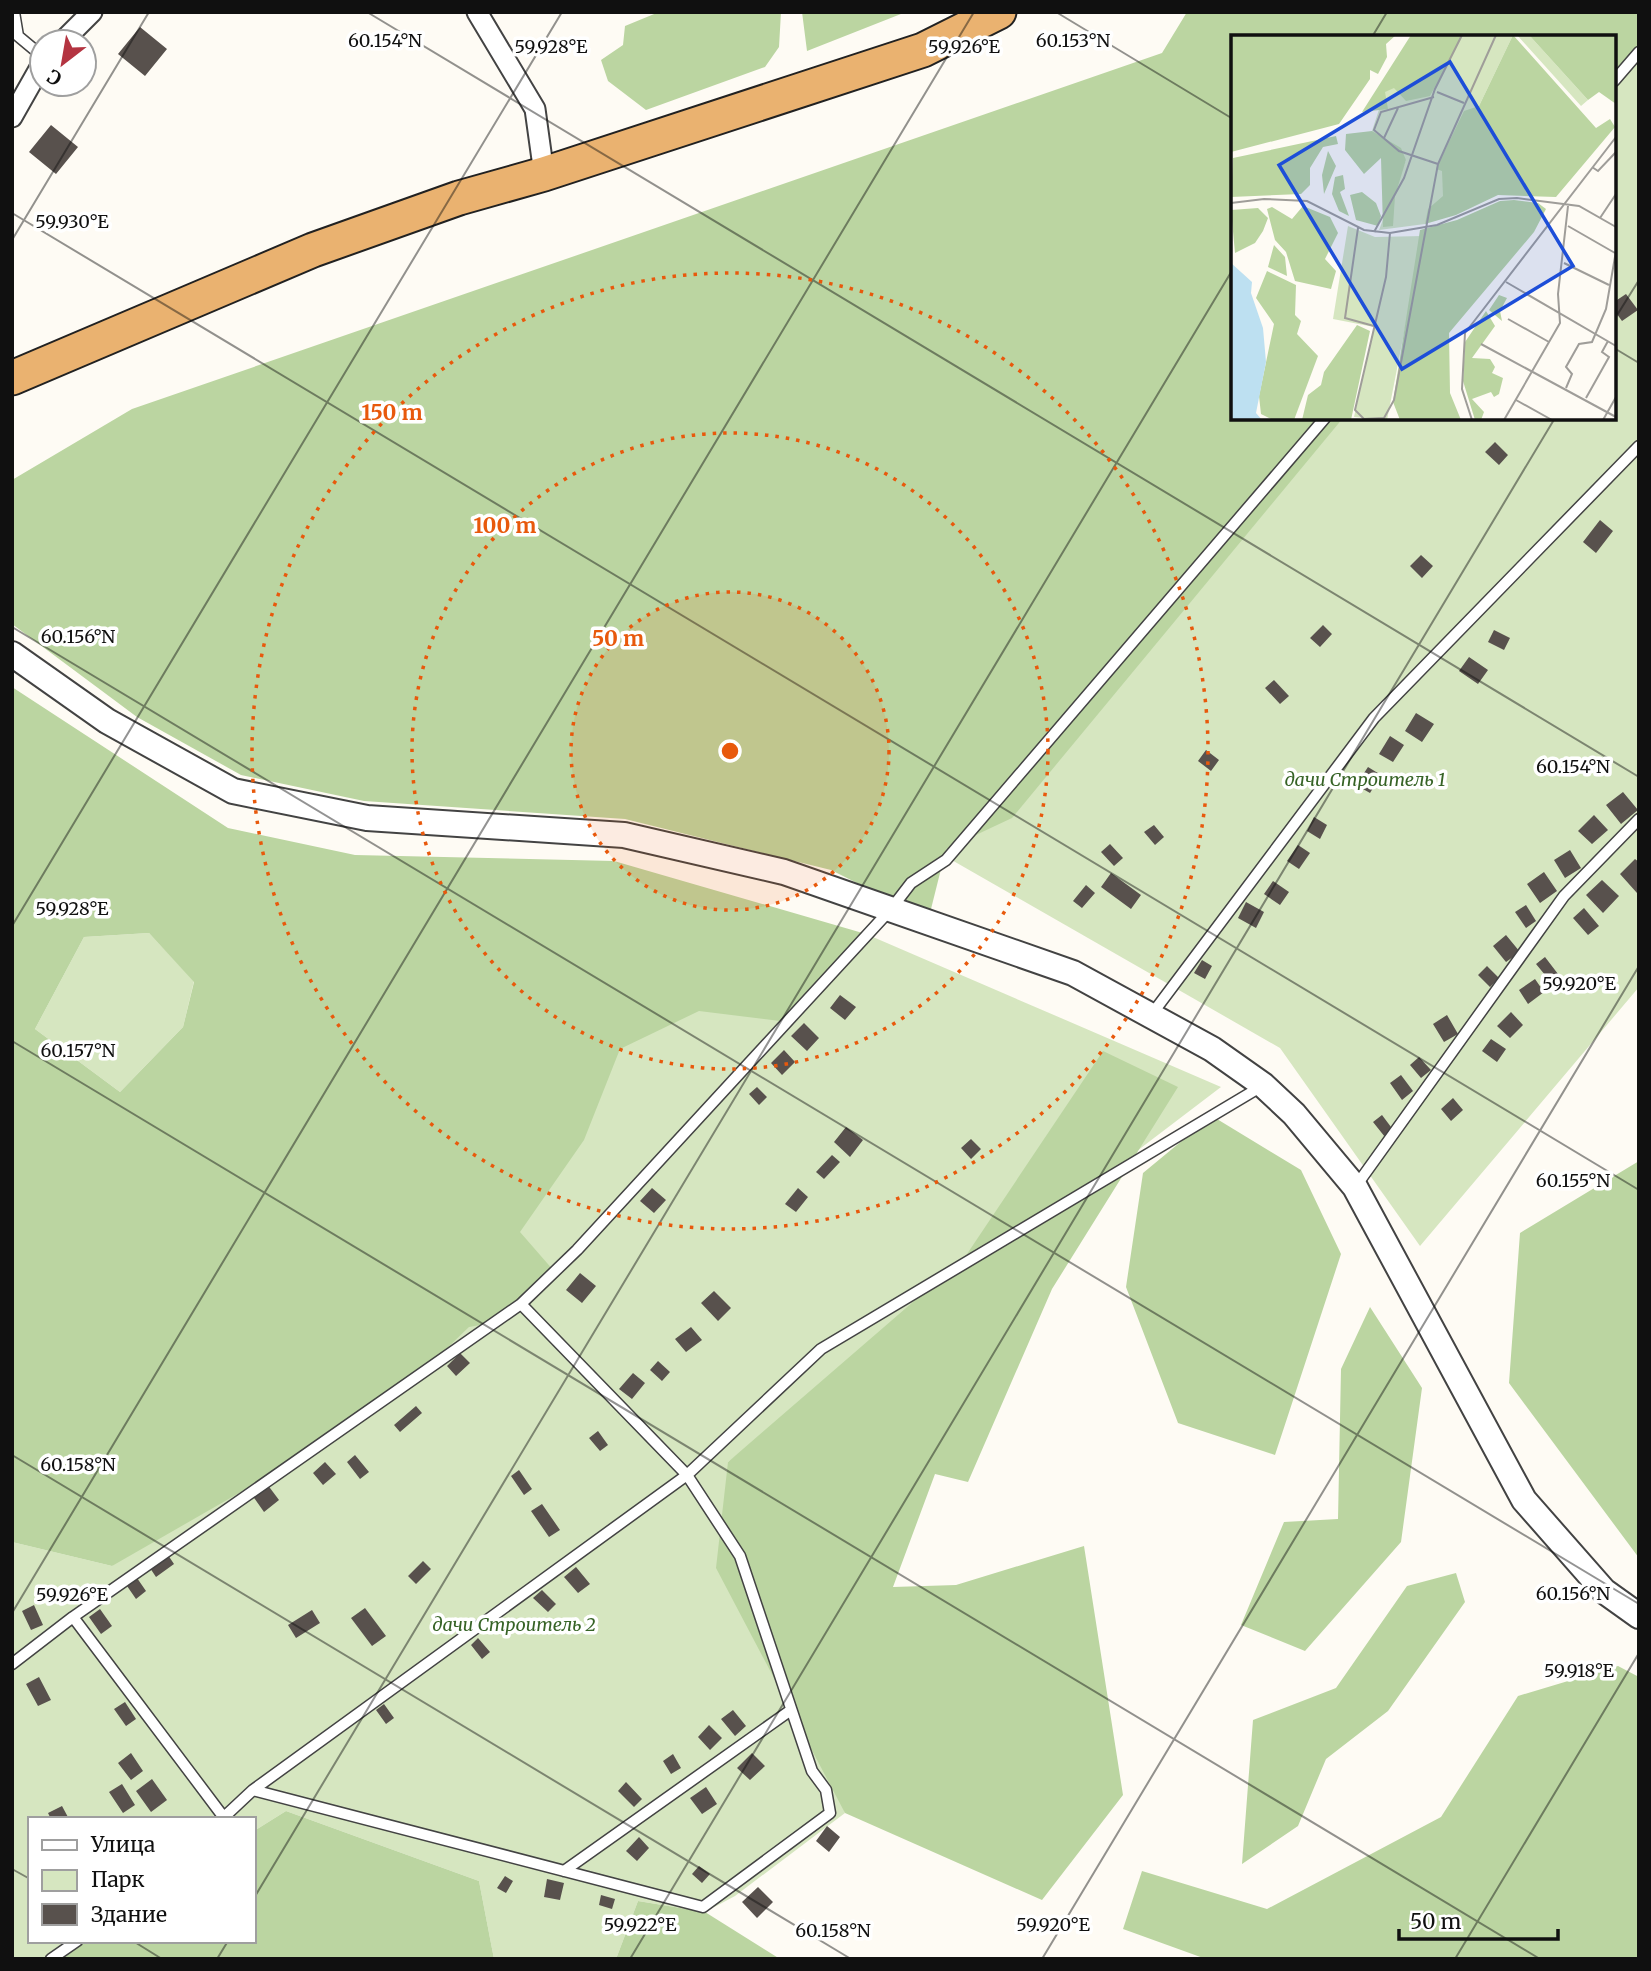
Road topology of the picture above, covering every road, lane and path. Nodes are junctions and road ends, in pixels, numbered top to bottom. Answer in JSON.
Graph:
{"nodes":[{"id":1,"x":15,"y":12,"type":"edge"},
{"id":2,"x":92,"y":12,"type":"edge"},
{"id":3,"x":477,"y":12,"type":"edge"},
{"id":4,"x":999,"y":12,"type":"edge"},
{"id":5,"x":76,"y":28,"type":"edge"},
{"id":6,"x":28,"y":45,"type":"edge"},
{"id":7,"x":1639,"y":52,"type":"edge"},
{"id":8,"x":1616,"y":79,"type":"edge"},
{"id":9,"x":28,"y":89,"type":"edge"},
{"id":10,"x":12,"y":117,"type":"edge"},
{"id":11,"x":544,"y":174,"type":"junction"},
{"id":12,"x":12,"y":378,"type":"edge"},
{"id":13,"x":1323,"y":420,"type":"edge"},
{"id":14,"x":1639,"y":446,"type":"edge"},
{"id":15,"x":12,"y":654,"type":"edge"},
{"id":16,"x":1639,"y":819,"type":"edge"},
{"id":17,"x":891,"y":909,"type":"junction"},
{"id":18,"x":1152,"y":1014,"type":"junction"},
{"id":19,"x":1263,"y":1085,"type":"junction"},
{"id":20,"x":1355,"y":1186,"type":"junction"},
{"id":21,"x":521,"y":1304,"type":"junction"},
{"id":22,"x":687,"y":1475,"type":"junction"},
{"id":23,"x":1639,"y":1616,"type":"edge"},
{"id":24,"x":74,"y":1617,"type":"junction"},
{"id":25,"x":12,"y":1664,"type":"edge"},
{"id":26,"x":790,"y":1710,"type":"junction"},
{"id":27,"x":253,"y":1790,"type":"junction"},
{"id":28,"x":222,"y":1817,"type":"edge"},
{"id":29,"x":564,"y":1871,"type":"junction"},
{"id":30,"x":73,"y":1943,"type":"edge"},
{"id":31,"x":51,"y":1959,"type":"edge"}],
"edges":[{"from":1,"to":6,"type":"lane"},
{"from":2,"to":5,"type":"street"},
{"from":3,"to":11,"type":"street"},
{"from":4,"to":11,"type":"highway"},
{"from":7,"to":8,"type":"lane"},
{"from":9,"to":10,"type":"street"},
{"from":11,"to":12,"type":"highway"},
{"from":13,"to":17,"type":"lane"},
{"from":14,"to":18,"type":"lane"},
{"from":15,"to":17,"type":"street"},
{"from":16,"to":20,"type":"lane"},
{"from":17,"to":18,"type":"street"},
{"from":17,"to":21,"type":"lane"},
{"from":18,"to":19,"type":"street"},
{"from":19,"to":20,"type":"street"},
{"from":19,"to":22,"type":"lane"},
{"from":20,"to":23,"type":"street"},
{"from":21,"to":22,"type":"lane"},
{"from":21,"to":24,"type":"lane"},
{"from":22,"to":26,"type":"lane"},
{"from":22,"to":27,"type":"lane"},
{"from":24,"to":25,"type":"lane"},
{"from":24,"to":28,"type":"lane"},
{"from":26,"to":29,"type":"lane"},
{"from":26,"to":29,"type":"lane"},
{"from":27,"to":28,"type":"lane"},
{"from":27,"to":29,"type":"lane"},
{"from":30,"to":31,"type":"lane"}]}
